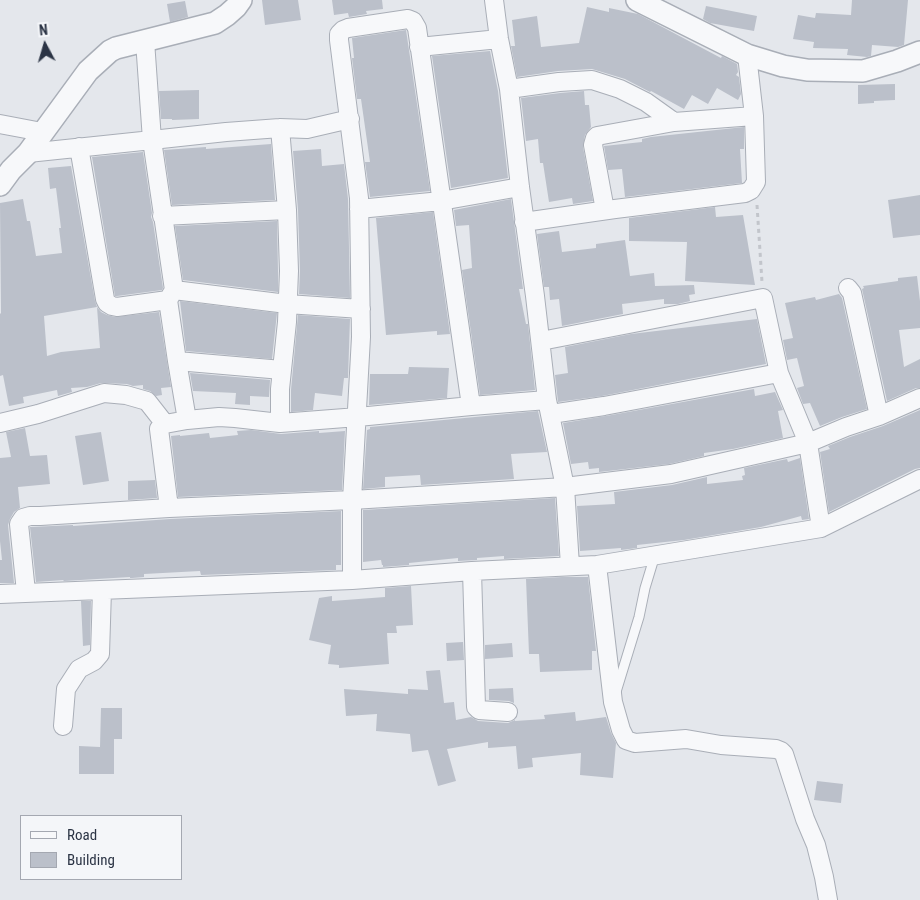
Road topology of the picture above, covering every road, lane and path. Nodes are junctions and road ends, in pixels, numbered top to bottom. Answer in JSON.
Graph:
{"nodes":[{"id":1,"x":241,"y":0,"type":"edge"},
{"id":2,"x":494,"y":0,"type":"edge"},
{"id":3,"x":637,"y":0,"type":"edge"},
{"id":4,"x":499,"y":39,"type":"junction"},
{"id":5,"x":145,"y":41,"type":"junction"},
{"id":6,"x":419,"y":47,"type":"junction"},
{"id":7,"x":920,"y":52,"type":"edge"},
{"id":8,"x":747,"y":55,"type":"junction"},
{"id":9,"x":509,"y":89,"type":"junction"},
{"id":10,"x":754,"y":116,"type":"junction"},
{"id":11,"x":350,"y":118,"type":"junction"},
{"id":12,"x":674,"y":122,"type":"junction"},
{"id":13,"x":0,"y":124,"type":"edge"},
{"id":14,"x":280,"y":128,"type":"junction"},
{"id":15,"x":42,"y":132,"type":"junction"},
{"id":16,"x":152,"y":140,"type":"junction"},
{"id":17,"x":79,"y":147,"type":"junction"},
{"id":18,"x":28,"y":153,"type":"junction"},
{"id":19,"x":756,"y":182,"type":"junction"},
{"id":20,"x":0,"y":185,"type":"edge"},
{"id":21,"x":520,"y":187,"type":"junction"},
{"id":22,"x":441,"y":201,"type":"junction"},
{"id":23,"x":359,"y":209,"type":"junction"},
{"id":24,"x":287,"y":210,"type":"junction"},
{"id":25,"x":605,"y":210,"type":"junction"},
{"id":26,"x":162,"y":216,"type":"junction"},
{"id":27,"x":524,"y":222,"type":"junction"},
{"id":28,"x":848,"y":288,"type":"dead end"},
{"id":29,"x":171,"y":295,"type":"junction"},
{"id":30,"x":762,"y":298,"type":"junction"},
{"id":31,"x":287,"y":304,"type":"junction"},
{"id":32,"x":361,"y":310,"type":"junction"},
{"id":33,"x":541,"y":341,"type":"junction"},
{"id":34,"x":177,"y":361,"type":"junction"},
{"id":35,"x":282,"y":370,"type":"junction"},
{"id":36,"x":779,"y":373,"type":"junction"},
{"id":37,"x":920,"y":398,"type":"edge"},
{"id":38,"x":471,"y":406,"type":"junction"},
{"id":39,"x":549,"y":407,"type":"junction"},
{"id":40,"x":879,"y":416,"type":"junction"},
{"id":41,"x":358,"y":417,"type":"junction"},
{"id":42,"x":187,"y":420,"type":"junction"},
{"id":43,"x":0,"y":423,"type":"edge"},
{"id":44,"x":280,"y":423,"type":"junction"},
{"id":45,"x":165,"y":424,"type":"junction"},
{"id":46,"x":808,"y":443,"type":"junction"},
{"id":47,"x":920,"y":479,"type":"edge"},
{"id":48,"x":565,"y":487,"type":"junction"},
{"id":49,"x":352,"y":500,"type":"junction"},
{"id":50,"x":169,"y":508,"type":"junction"},
{"id":51,"x":821,"y":528,"type":"junction"},
{"id":52,"x":656,"y":555,"type":"junction"},
{"id":53,"x":597,"y":565,"type":"junction"},
{"id":54,"x":570,"y":566,"type":"junction"},
{"id":55,"x":472,"y":571,"type":"junction"},
{"id":56,"x":352,"y":580,"type":"junction"},
{"id":57,"x":102,"y":590,"type":"junction"},
{"id":58,"x":26,"y":592,"type":"junction"},
{"id":59,"x":0,"y":594,"type":"edge"},
{"id":60,"x":613,"y":702,"type":"junction"},
{"id":61,"x":508,"y":712,"type":"dead end"},
{"id":62,"x":63,"y":726,"type":"dead end"},
{"id":63,"x":828,"y":900,"type":"edge"}],
"edges":[{"from":1,"to":5,"type":"street"},
{"from":2,"to":4,"type":"street"},
{"from":3,"to":8,"type":"street"},
{"from":4,"to":6,"type":"street"},
{"from":4,"to":9,"type":"street"},
{"from":5,"to":15,"type":"street"},
{"from":5,"to":16,"type":"street"},
{"from":6,"to":11,"type":"street"},
{"from":6,"to":22,"type":"street"},
{"from":7,"to":8,"type":"street"},
{"from":8,"to":10,"type":"street"},
{"from":9,"to":12,"type":"street"},
{"from":9,"to":21,"type":"street"},
{"from":10,"to":12,"type":"street"},
{"from":10,"to":19,"type":"street"},
{"from":11,"to":14,"type":"street"},
{"from":11,"to":23,"type":"street"},
{"from":12,"to":25,"type":"street"},
{"from":13,"to":15,"type":"street"},
{"from":14,"to":16,"type":"street"},
{"from":14,"to":24,"type":"street"},
{"from":15,"to":18,"type":"street"},
{"from":16,"to":17,"type":"street"},
{"from":16,"to":26,"type":"street"},
{"from":17,"to":18,"type":"street"},
{"from":17,"to":29,"type":"street"},
{"from":18,"to":20,"type":"street"},
{"from":19,"to":25,"type":"street"},
{"from":19,"to":30,"type":"path"},
{"from":21,"to":22,"type":"street"},
{"from":21,"to":27,"type":"street"},
{"from":22,"to":23,"type":"street"},
{"from":22,"to":38,"type":"street"},
{"from":23,"to":32,"type":"street"},
{"from":24,"to":26,"type":"street"},
{"from":24,"to":31,"type":"street"},
{"from":25,"to":27,"type":"street"},
{"from":26,"to":29,"type":"street"},
{"from":27,"to":33,"type":"street"},
{"from":28,"to":40,"type":"street"},
{"from":29,"to":31,"type":"street"},
{"from":29,"to":34,"type":"street"},
{"from":30,"to":33,"type":"street"},
{"from":30,"to":36,"type":"street"},
{"from":31,"to":32,"type":"street"},
{"from":31,"to":35,"type":"street"},
{"from":32,"to":41,"type":"street"},
{"from":33,"to":39,"type":"street"},
{"from":34,"to":35,"type":"street"},
{"from":34,"to":42,"type":"street"},
{"from":35,"to":44,"type":"street"},
{"from":36,"to":39,"type":"street"},
{"from":36,"to":46,"type":"street"},
{"from":37,"to":40,"type":"street"},
{"from":38,"to":39,"type":"street"},
{"from":38,"to":41,"type":"street"},
{"from":39,"to":48,"type":"street"},
{"from":40,"to":46,"type":"street"},
{"from":41,"to":44,"type":"street"},
{"from":41,"to":49,"type":"street"},
{"from":42,"to":44,"type":"street"},
{"from":42,"to":45,"type":"street"},
{"from":43,"to":45,"type":"street"},
{"from":45,"to":50,"type":"street"},
{"from":46,"to":48,"type":"street"},
{"from":46,"to":51,"type":"street"},
{"from":47,"to":51,"type":"street"},
{"from":48,"to":49,"type":"street"},
{"from":48,"to":54,"type":"street"},
{"from":49,"to":50,"type":"street"},
{"from":49,"to":56,"type":"street"},
{"from":50,"to":58,"type":"street"},
{"from":51,"to":52,"type":"street"},
{"from":52,"to":53,"type":"street"},
{"from":52,"to":60,"type":"lane"},
{"from":53,"to":54,"type":"street"},
{"from":53,"to":60,"type":"street"},
{"from":54,"to":55,"type":"street"},
{"from":55,"to":56,"type":"street"},
{"from":55,"to":61,"type":"street"},
{"from":56,"to":57,"type":"street"},
{"from":57,"to":58,"type":"street"},
{"from":57,"to":62,"type":"street"},
{"from":58,"to":59,"type":"street"},
{"from":60,"to":63,"type":"street"}]}
